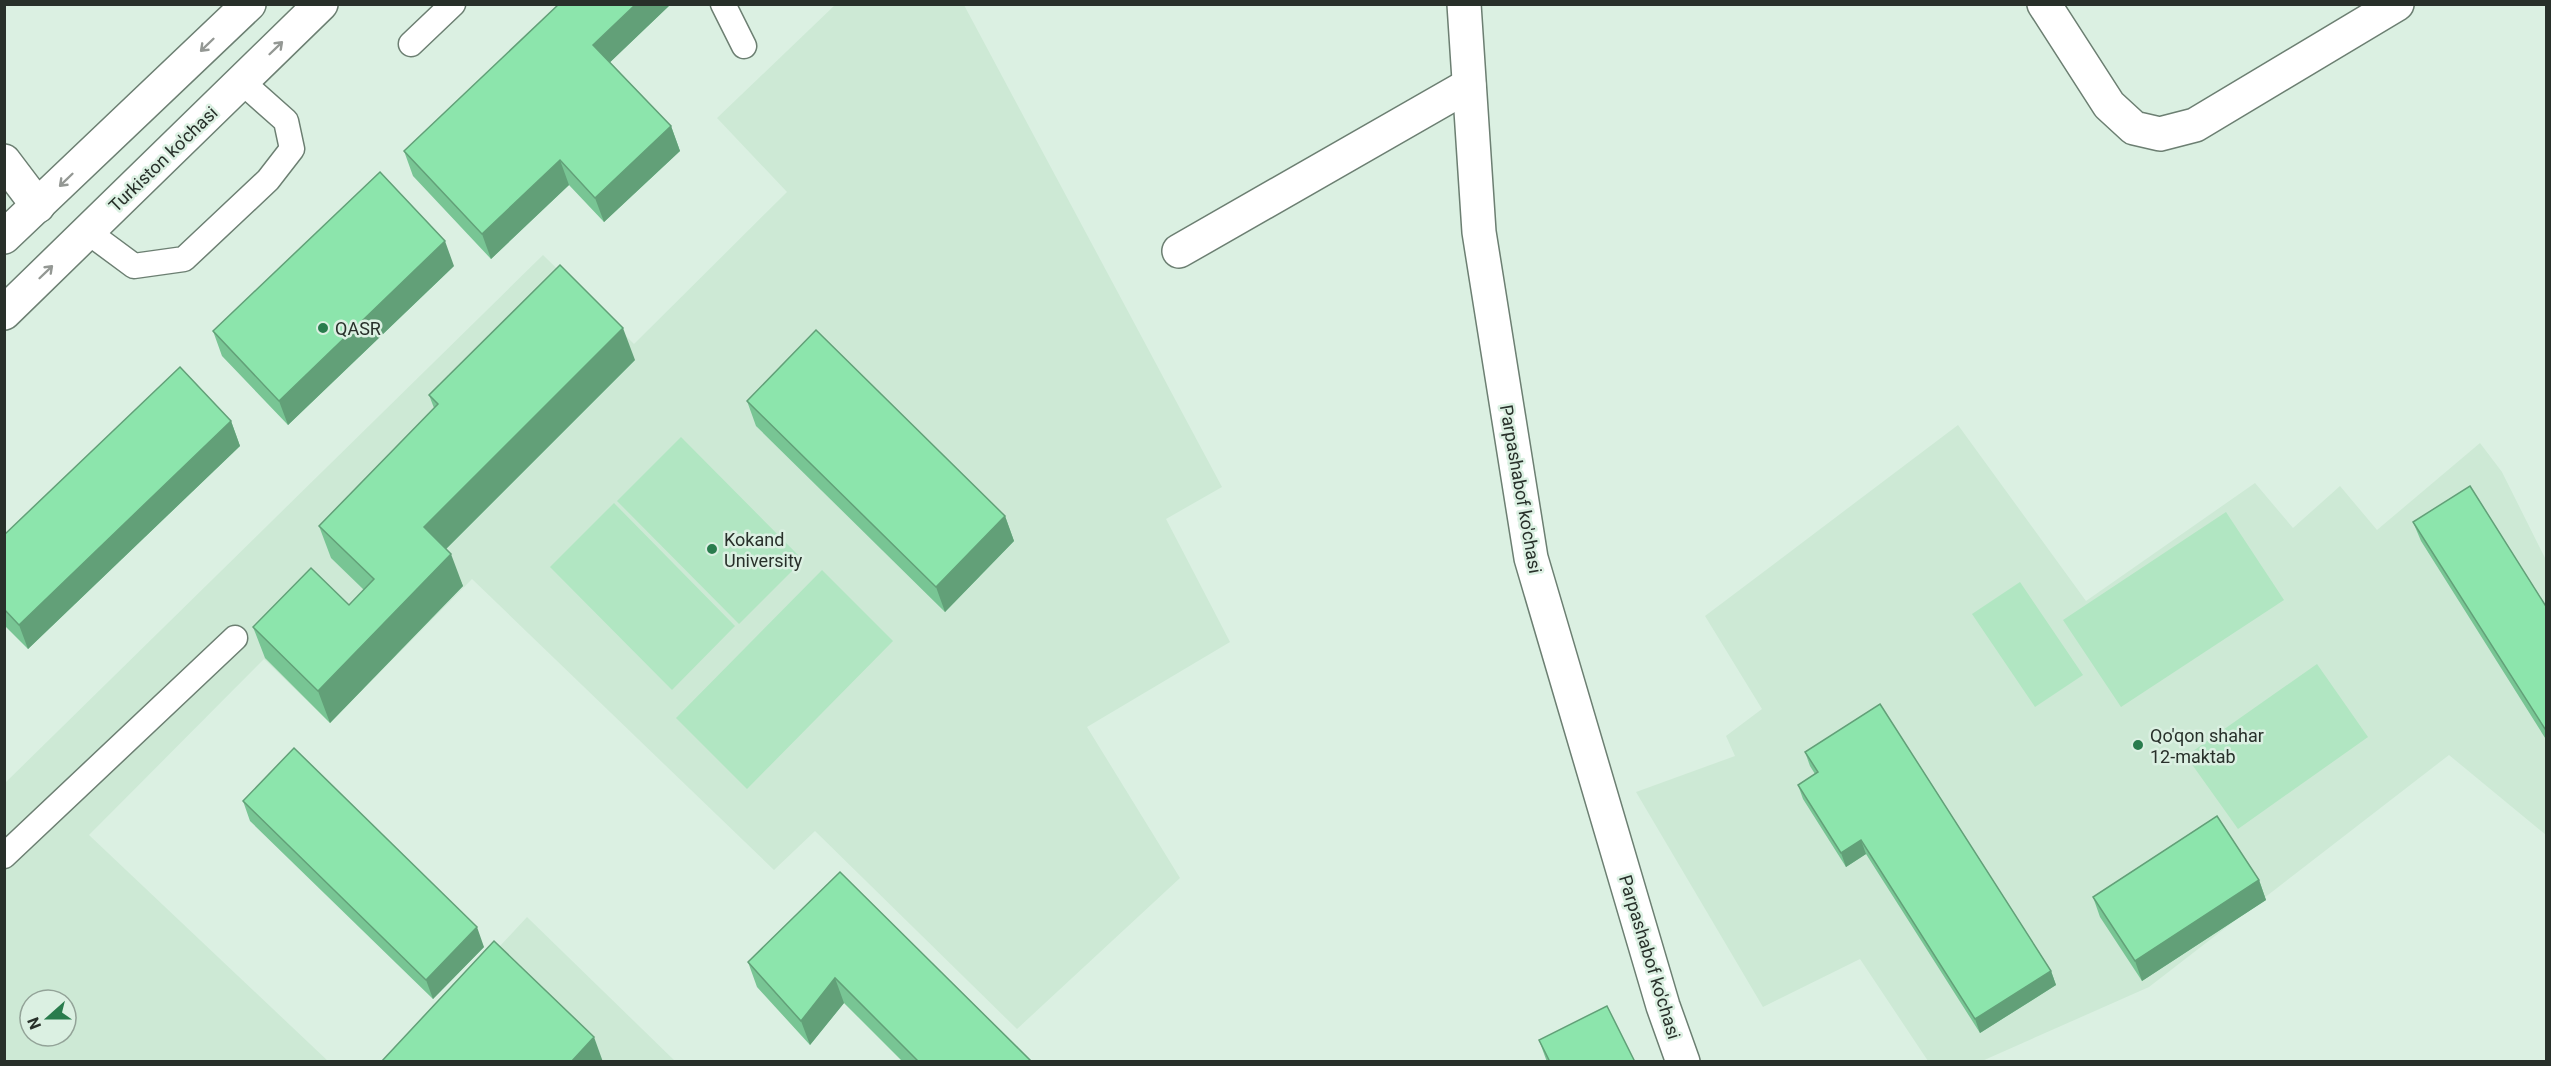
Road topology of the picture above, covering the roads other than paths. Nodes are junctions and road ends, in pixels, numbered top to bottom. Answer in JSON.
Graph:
{"nodes":[{"id":1,"x":249,"y":4,"type":"edge"},
{"id":2,"x":321,"y":4,"type":"edge"},
{"id":3,"x":453,"y":4,"type":"edge"},
{"id":4,"x":723,"y":4,"type":"edge"},
{"id":5,"x":1464,"y":4,"type":"edge"},
{"id":6,"x":2044,"y":4,"type":"edge"},
{"id":7,"x":2397,"y":4,"type":"edge"},
{"id":8,"x":411,"y":44,"type":"dead end"},
{"id":9,"x":744,"y":46,"type":"dead end"},
{"id":10,"x":242,"y":82,"type":"junction"},
{"id":11,"x":1469,"y":85,"type":"junction"},
{"id":12,"x":4,"y":161,"type":"edge"},
{"id":13,"x":38,"y":206,"type":"junction"},
{"id":14,"x":88,"y":232,"type":"junction"},
{"id":15,"x":4,"y":237,"type":"edge"},
{"id":16,"x":1179,"y":251,"type":"dead end"},
{"id":17,"x":4,"y":313,"type":"edge"},
{"id":18,"x":235,"y":638,"type":"dead end"},
{"id":19,"x":4,"y":856,"type":"edge"},
{"id":20,"x":1683,"y":1062,"type":"edge"}],
"edges":[{"from":1,"to":13,"type":"street","one_way":true},
{"from":10,"to":2,"type":"street","name":"Turkiston ko'chasi","one_way":true},
{"from":3,"to":8,"type":"lane"},
{"from":4,"to":9,"type":"lane"},
{"from":5,"to":11,"type":"street","name":"Parpashabof ko'chasi"},
{"from":6,"to":7,"type":"street"},
{"from":10,"to":14,"type":"street","name":"Turkiston ko'chasi"},
{"from":10,"to":14,"type":"lane"},
{"from":11,"to":16,"type":"street"},
{"from":11,"to":20,"type":"street","name":"Parpashabof ko'chasi"},
{"from":12,"to":13,"type":"street"},
{"from":13,"to":15,"type":"street"},
{"from":17,"to":14,"type":"street","name":"Turkiston ko'chasi","one_way":true},
{"from":18,"to":19,"type":"lane"}]}
